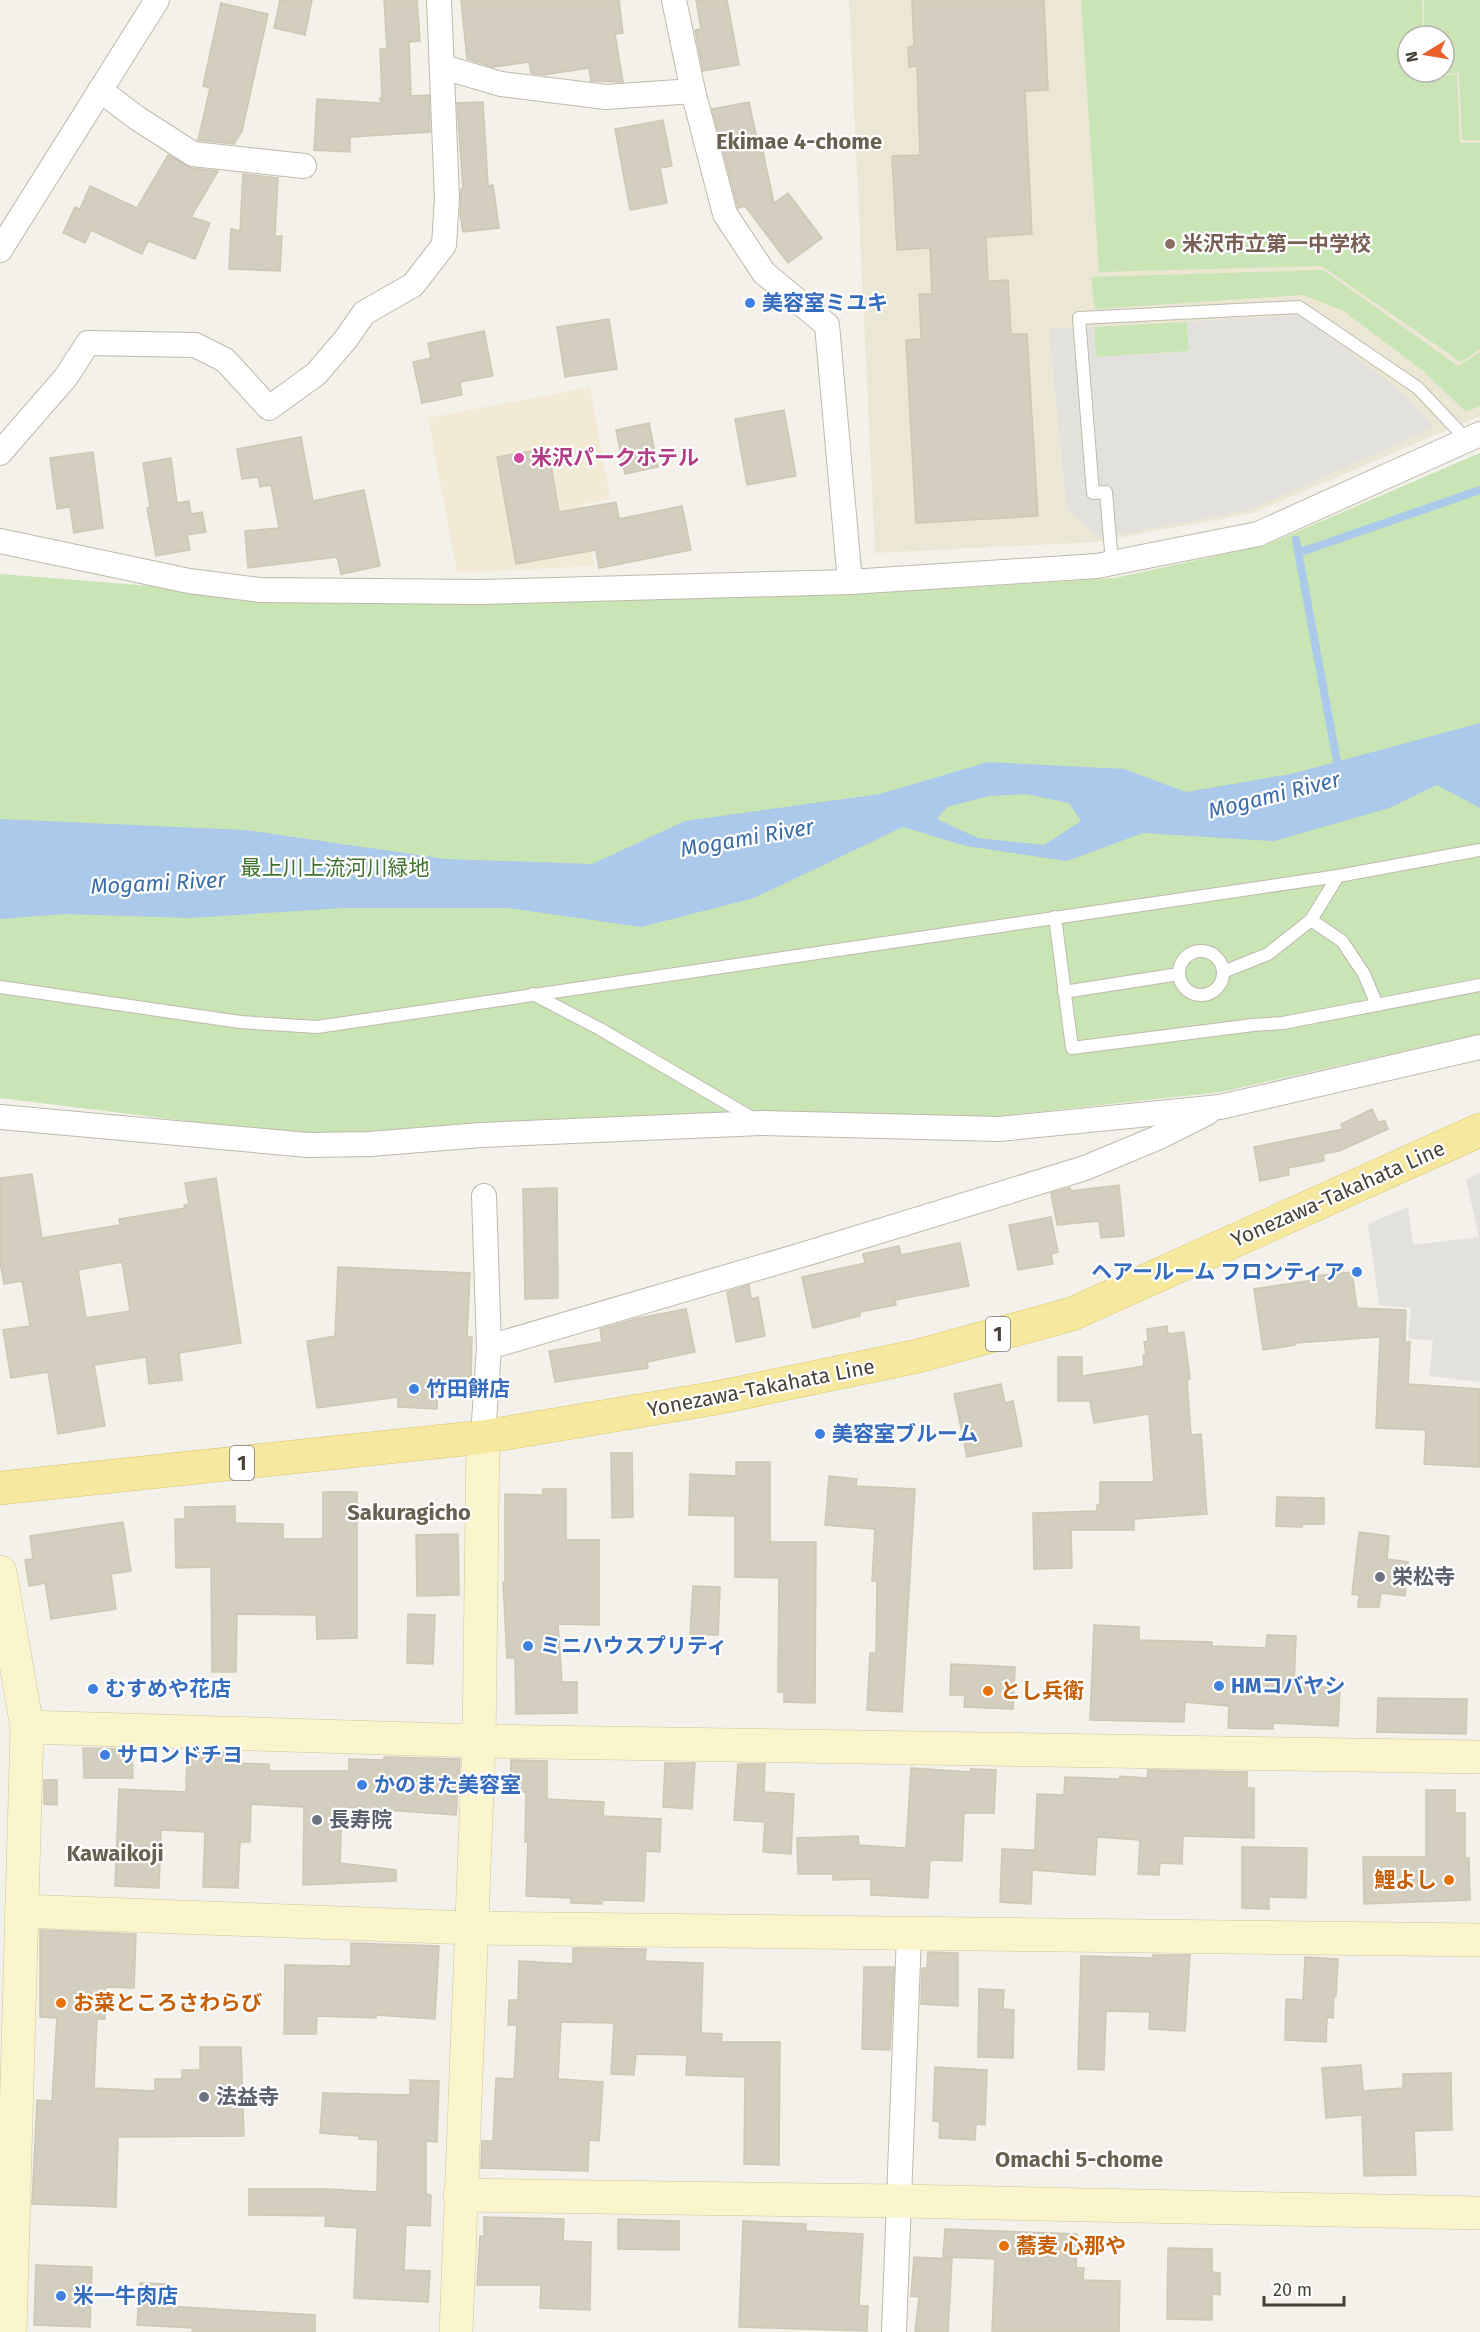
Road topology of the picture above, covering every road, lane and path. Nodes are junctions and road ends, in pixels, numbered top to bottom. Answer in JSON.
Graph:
{"nodes":[{"id":1,"x":157,"y":0,"type":"edge"},
{"id":2,"x":439,"y":0,"type":"edge"},
{"id":3,"x":674,"y":0,"type":"edge"},
{"id":4,"x":443,"y":67,"type":"junction"},
{"id":5,"x":100,"y":90,"type":"junction"},
{"id":6,"x":693,"y":91,"type":"junction"},
{"id":7,"x":304,"y":166,"type":"dead end"},
{"id":8,"x":0,"y":250,"type":"edge"},
{"id":9,"x":1473,"y":437,"type":"edge"},
{"id":10,"x":0,"y":453,"type":"edge"},
{"id":11,"x":0,"y":541,"type":"edge"},
{"id":12,"x":1112,"y":563,"type":"junction"},
{"id":13,"x":850,"y":582,"type":"junction"},
{"id":14,"x":1480,"y":850,"type":"edge"},
{"id":15,"x":1338,"y":876,"type":"junction"},
{"id":16,"x":1055,"y":917,"type":"junction"},
{"id":17,"x":1311,"y":920,"type":"junction"},
{"id":18,"x":1223,"y":972,"type":"junction"},
{"id":19,"x":1179,"y":974,"type":"junction"},
{"id":20,"x":1480,"y":985,"type":"edge"},
{"id":21,"x":0,"y":987,"type":"edge"},
{"id":22,"x":1064,"y":992,"type":"junction"},
{"id":23,"x":533,"y":994,"type":"junction"},
{"id":24,"x":1377,"y":1005,"type":"junction"},
{"id":25,"x":1480,"y":1047,"type":"edge"},
{"id":26,"x":1220,"y":1107,"type":"junction"},
{"id":27,"x":0,"y":1117,"type":"edge"},
{"id":28,"x":761,"y":1123,"type":"junction"},
{"id":29,"x":1480,"y":1130,"type":"edge"},
{"id":30,"x":484,"y":1196,"type":"dead end"},
{"id":31,"x":489,"y":1347,"type":"junction"},
{"id":32,"x":483,"y":1437,"type":"junction"},
{"id":33,"x":0,"y":1488,"type":"edge"},
{"id":34,"x":0,"y":1572,"type":"edge"},
{"id":35,"x":27,"y":1727,"type":"junction"},
{"id":36,"x":479,"y":1741,"type":"junction"},
{"id":37,"x":1480,"y":1757,"type":"edge"},
{"id":38,"x":21,"y":1911,"type":"junction"},
{"id":39,"x":471,"y":1928,"type":"junction"},
{"id":40,"x":909,"y":1935,"type":"junction"},
{"id":41,"x":1480,"y":1940,"type":"edge"},
{"id":42,"x":460,"y":2195,"type":"junction"},
{"id":43,"x":899,"y":2201,"type":"junction"},
{"id":44,"x":1480,"y":2213,"type":"edge"},
{"id":45,"x":10,"y":2332,"type":"edge"},
{"id":46,"x":456,"y":2332,"type":"edge"},
{"id":47,"x":894,"y":2332,"type":"edge"}],
"edges":[{"from":1,"to":5,"type":"street"},
{"from":2,"to":4,"type":"street"},
{"from":3,"to":6,"type":"street"},
{"from":4,"to":6,"type":"street"},
{"from":4,"to":10,"type":"street"},
{"from":5,"to":7,"type":"street"},
{"from":5,"to":8,"type":"street"},
{"from":6,"to":13,"type":"street"},
{"from":9,"to":12,"type":"street"},
{"from":9,"to":12,"type":"lane"},
{"from":11,"to":13,"type":"street"},
{"from":12,"to":13,"type":"street"},
{"from":14,"to":15,"type":"lane"},
{"from":15,"to":16,"type":"lane"},
{"from":15,"to":17,"type":"lane"},
{"from":16,"to":22,"type":"lane"},
{"from":16,"to":23,"type":"lane"},
{"from":17,"to":18,"type":"lane"},
{"from":17,"to":24,"type":"lane"},
{"from":18,"to":19,"type":"lane"},
{"from":18,"to":19,"type":"lane"},
{"from":19,"to":22,"type":"lane"},
{"from":20,"to":24,"type":"lane"},
{"from":21,"to":23,"type":"lane"},
{"from":22,"to":24,"type":"lane"},
{"from":23,"to":28,"type":"lane"},
{"from":25,"to":26,"type":"street"},
{"from":26,"to":28,"type":"street"},
{"from":26,"to":31,"type":"street"},
{"from":27,"to":28,"type":"street"},
{"from":29,"to":32,"type":"main road","name":"Yonezawa-Takahata Line","number":"1"},
{"from":30,"to":31,"type":"street"},
{"from":31,"to":32,"type":"street"},
{"from":32,"to":33,"type":"main road","name":"Yonezawa-Takahata Line","number":"1"},
{"from":32,"to":36,"type":"street"},
{"from":34,"to":35,"type":"street"},
{"from":35,"to":36,"type":"street"},
{"from":35,"to":38,"type":"street"},
{"from":36,"to":37,"type":"street"},
{"from":36,"to":39,"type":"street"},
{"from":38,"to":39,"type":"street"},
{"from":38,"to":45,"type":"street"},
{"from":39,"to":40,"type":"street"},
{"from":39,"to":42,"type":"street"},
{"from":40,"to":41,"type":"street"},
{"from":40,"to":43,"type":"street"},
{"from":42,"to":43,"type":"street"},
{"from":42,"to":46,"type":"street"},
{"from":43,"to":44,"type":"street"},
{"from":43,"to":47,"type":"street"}]}
